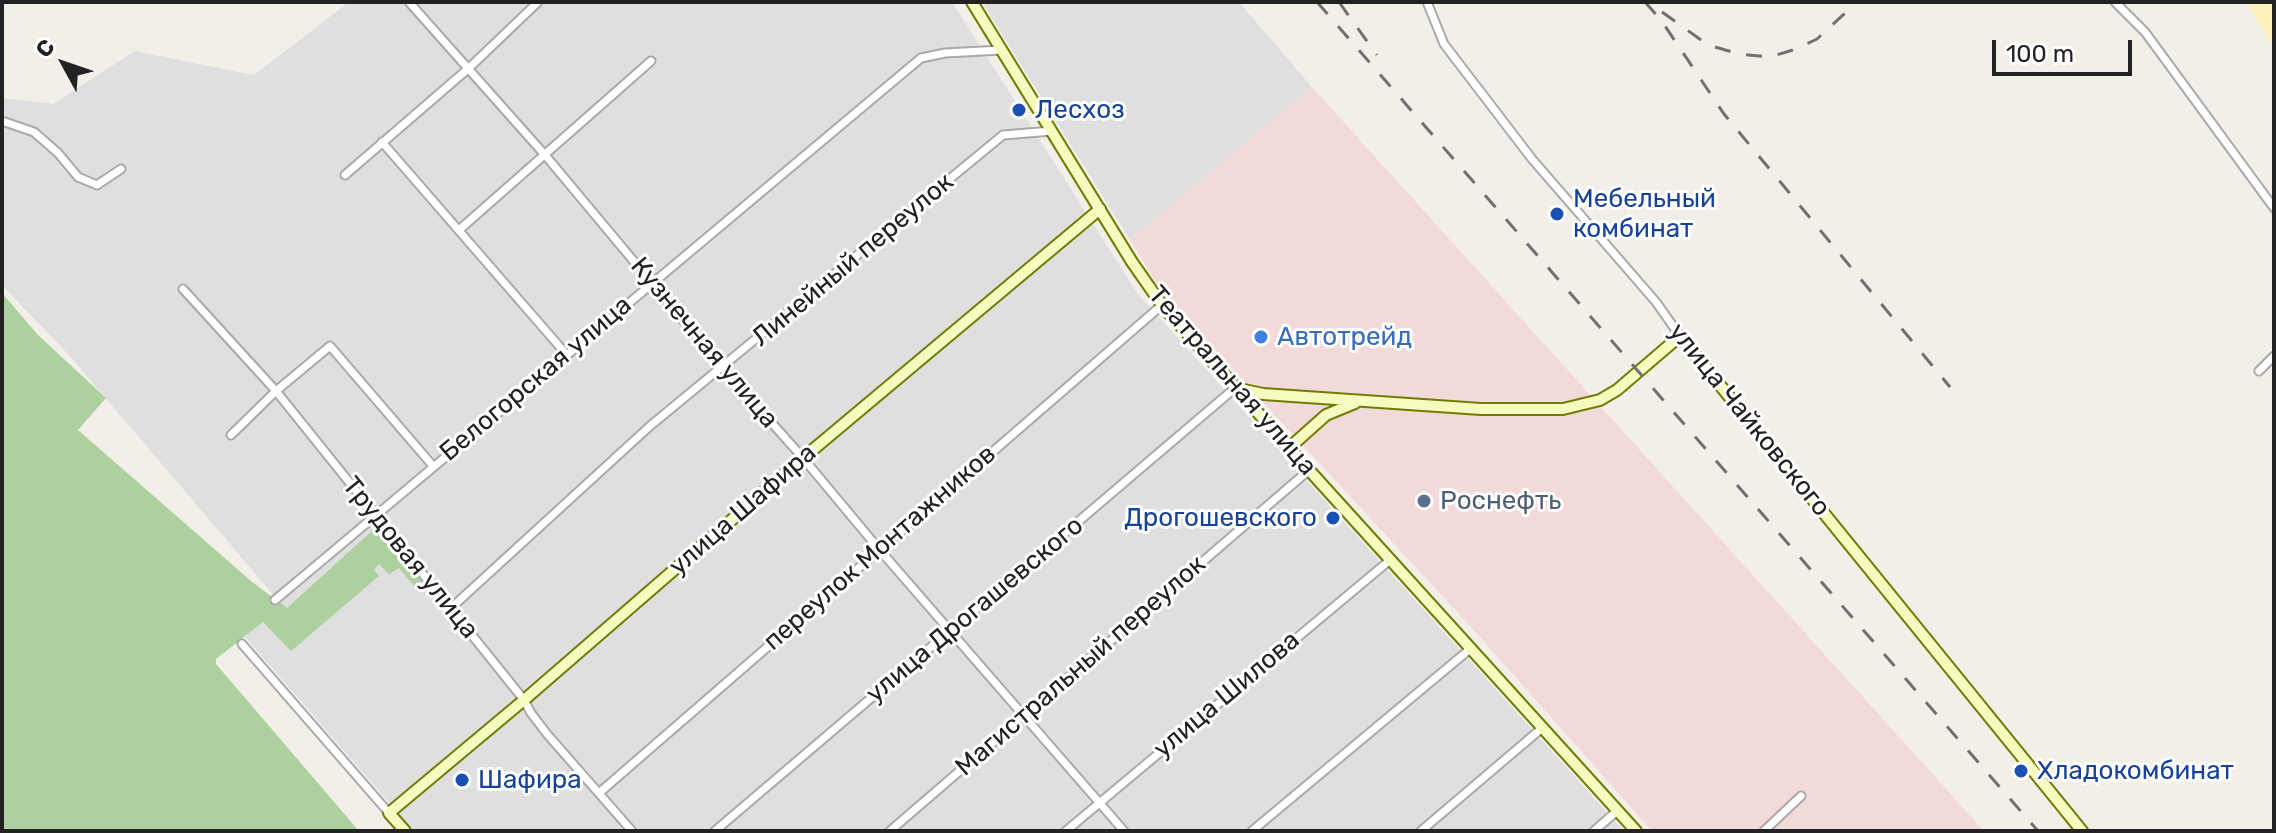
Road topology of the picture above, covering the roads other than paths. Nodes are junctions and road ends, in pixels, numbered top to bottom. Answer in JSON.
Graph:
{"nodes":[{"id":1,"x":409,"y":2,"type":"edge"},
{"id":2,"x":538,"y":2,"type":"edge"},
{"id":3,"x":972,"y":2,"type":"edge"},
{"id":4,"x":1427,"y":2,"type":"edge"},
{"id":5,"x":2115,"y":2,"type":"edge"},
{"id":6,"x":1002,"y":50,"type":"junction"},
{"id":7,"x":651,"y":61,"type":"dead end"},
{"id":8,"x":469,"y":68,"type":"junction"},
{"id":9,"x":2,"y":121,"type":"edge"},
{"id":10,"x":1052,"y":131,"type":"junction"},
{"id":11,"x":382,"y":142,"type":"junction"},
{"id":12,"x":545,"y":155,"type":"junction"},
{"id":13,"x":121,"y":169,"type":"dead end"},
{"id":14,"x":345,"y":175,"type":"dead end"},
{"id":15,"x":2274,"y":208,"type":"edge"},
{"id":16,"x":1100,"y":209,"type":"junction"},
{"id":17,"x":459,"y":230,"type":"junction"},
{"id":18,"x":652,"y":282,"type":"junction"},
{"id":19,"x":183,"y":289,"type":"dead end"},
{"id":20,"x":1162,"y":305,"type":"junction"},
{"id":21,"x":1680,"y":336,"type":"junction"},
{"id":22,"x":566,"y":354,"type":"junction"},
{"id":23,"x":2274,"y":356,"type":"edge"},
{"id":24,"x":723,"y":368,"type":"junction"},
{"id":25,"x":2259,"y":371,"type":"dead end"},
{"id":26,"x":1235,"y":388,"type":"junction"},
{"id":27,"x":276,"y":391,"type":"junction"},
{"id":28,"x":1361,"y":401,"type":"junction"},
{"id":29,"x":231,"y":435,"type":"dead end"},
{"id":30,"x":1289,"y":448,"type":"junction"},
{"id":31,"x":803,"y":458,"type":"junction"},
{"id":32,"x":433,"y":466,"type":"junction"},
{"id":33,"x":1309,"y":470,"type":"junction"},
{"id":34,"x":375,"y":514,"type":"junction"},
{"id":35,"x":878,"y":548,"type":"junction"},
{"id":36,"x":1390,"y":560,"type":"junction"},
{"id":37,"x":275,"y":600,"type":"dead end"},
{"id":38,"x":450,"y":609,"type":"junction"},
{"id":39,"x":950,"y":631,"type":"junction"},
{"id":40,"x":242,"y":644,"type":"dead end"},
{"id":41,"x":1470,"y":649,"type":"junction"},
{"id":42,"x":524,"y":700,"type":"junction"},
{"id":43,"x":1023,"y":717,"type":"junction"},
{"id":44,"x":1542,"y":728,"type":"junction"},
{"id":45,"x":599,"y":793,"type":"junction"},
{"id":46,"x":1801,"y":796,"type":"dead end"},
{"id":47,"x":1098,"y":802,"type":"junction"},
{"id":48,"x":1617,"y":811,"type":"junction"},
{"id":49,"x":389,"y":813,"type":"junction"},
{"id":50,"x":405,"y":831,"type":"edge"},
{"id":51,"x":632,"y":831,"type":"edge"},
{"id":52,"x":715,"y":831,"type":"edge"},
{"id":53,"x":890,"y":831,"type":"edge"},
{"id":54,"x":1066,"y":831,"type":"edge"},
{"id":55,"x":1124,"y":831,"type":"edge"},
{"id":56,"x":1252,"y":831,"type":"edge"},
{"id":57,"x":1421,"y":831,"type":"edge"},
{"id":58,"x":1594,"y":831,"type":"edge"},
{"id":59,"x":1636,"y":831,"type":"edge"},
{"id":60,"x":1764,"y":831,"type":"edge"},
{"id":61,"x":2082,"y":831,"type":"edge"}],
"edges":[{"from":1,"to":8,"type":"street","name":"Кузнечная улица"},
{"from":2,"to":8,"type":"street"},
{"from":3,"to":6,"type":"street","name":"Театральная улица"},
{"from":4,"to":21,"type":"street","name":"улица Чайковского"},
{"from":5,"to":15,"type":"street"},
{"from":6,"to":10,"type":"street","name":"Театральная улица"},
{"from":6,"to":18,"type":"street","name":"Белогорская улица"},
{"from":7,"to":12,"type":"street"},
{"from":8,"to":11,"type":"street"},
{"from":8,"to":12,"type":"street","name":"Кузнечная улица"},
{"from":9,"to":13,"type":"street"},
{"from":10,"to":16,"type":"street","name":"Театральная улица"},
{"from":10,"to":24,"type":"street","name":"Линейный переулок"},
{"from":11,"to":14,"type":"street"},
{"from":11,"to":17,"type":"street"},
{"from":12,"to":17,"type":"street"},
{"from":12,"to":18,"type":"street","name":"Кузнечная улица"},
{"from":16,"to":20,"type":"street","name":"Театральная улица"},
{"from":16,"to":31,"type":"street","name":"улица Шафира"},
{"from":17,"to":22,"type":"street"},
{"from":18,"to":22,"type":"street","name":"Белогорская улица"},
{"from":18,"to":24,"type":"street","name":"Кузнечная улица"},
{"from":19,"to":27,"type":"street","name":"Трудовая улица"},
{"from":20,"to":26,"type":"street","name":"Театральная улица"},
{"from":20,"to":35,"type":"street","name":"переулок Монтажников"},
{"from":21,"to":28,"type":"street"},
{"from":21,"to":61,"type":"street","name":"улица Чайковского"},
{"from":22,"to":32,"type":"street","name":"Белогорская улица"},
{"from":23,"to":25,"type":"street"},
{"from":24,"to":31,"type":"street","name":"Кузнечная улица"},
{"from":24,"to":38,"type":"street","name":"Линейный переулок"},
{"from":26,"to":28,"type":"street"},
{"from":26,"to":30,"type":"street","name":"Театральная улица"},
{"from":26,"to":39,"type":"street","name":"улица Дрогашевского"},
{"from":27,"to":29,"type":"street"},
{"from":27,"to":32,"type":"street"},
{"from":27,"to":34,"type":"street","name":"Трудовая улица"},
{"from":28,"to":30,"type":"street"},
{"from":30,"to":33,"type":"street","name":"Театральная улица"},
{"from":31,"to":35,"type":"street","name":"Кузнечная улица"},
{"from":31,"to":42,"type":"street","name":"улица Шафира"},
{"from":32,"to":34,"type":"street","name":"Белогорская улица"},
{"from":33,"to":36,"type":"street","name":"Театральная улица"},
{"from":33,"to":43,"type":"street","name":"Магистральный переулок"},
{"from":34,"to":37,"type":"street","name":"Белогорская улица"},
{"from":34,"to":38,"type":"street","name":"Трудовая улица"},
{"from":35,"to":39,"type":"street","name":"Кузнечная улица"},
{"from":35,"to":45,"type":"street","name":"переулок Монтажников"},
{"from":36,"to":41,"type":"street","name":"Театральная улица"},
{"from":36,"to":47,"type":"street","name":"улица Шилова"},
{"from":38,"to":42,"type":"street","name":"Трудовая улица"},
{"from":39,"to":43,"type":"street","name":"Кузнечная улица"},
{"from":39,"to":52,"type":"street","name":"улица Дрогашевского"},
{"from":40,"to":49,"type":"street"},
{"from":41,"to":44,"type":"street","name":"Театральная улица"},
{"from":41,"to":56,"type":"street"},
{"from":42,"to":45,"type":"street","name":"Трудовая улица"},
{"from":42,"to":49,"type":"street","name":"улица Шафира"},
{"from":43,"to":47,"type":"street","name":"Кузнечная улица"},
{"from":43,"to":53,"type":"street","name":"Магистральный переулок"},
{"from":44,"to":48,"type":"street","name":"Театральная улица"},
{"from":44,"to":57,"type":"street"},
{"from":45,"to":51,"type":"street","name":"Трудовая улица"},
{"from":46,"to":60,"type":"street"},
{"from":47,"to":54,"type":"street","name":"улица Шилова"},
{"from":47,"to":55,"type":"street","name":"Кузнечная улица"},
{"from":48,"to":58,"type":"street"},
{"from":48,"to":59,"type":"street","name":"Театральная улица"},
{"from":49,"to":50,"type":"street"}]}
